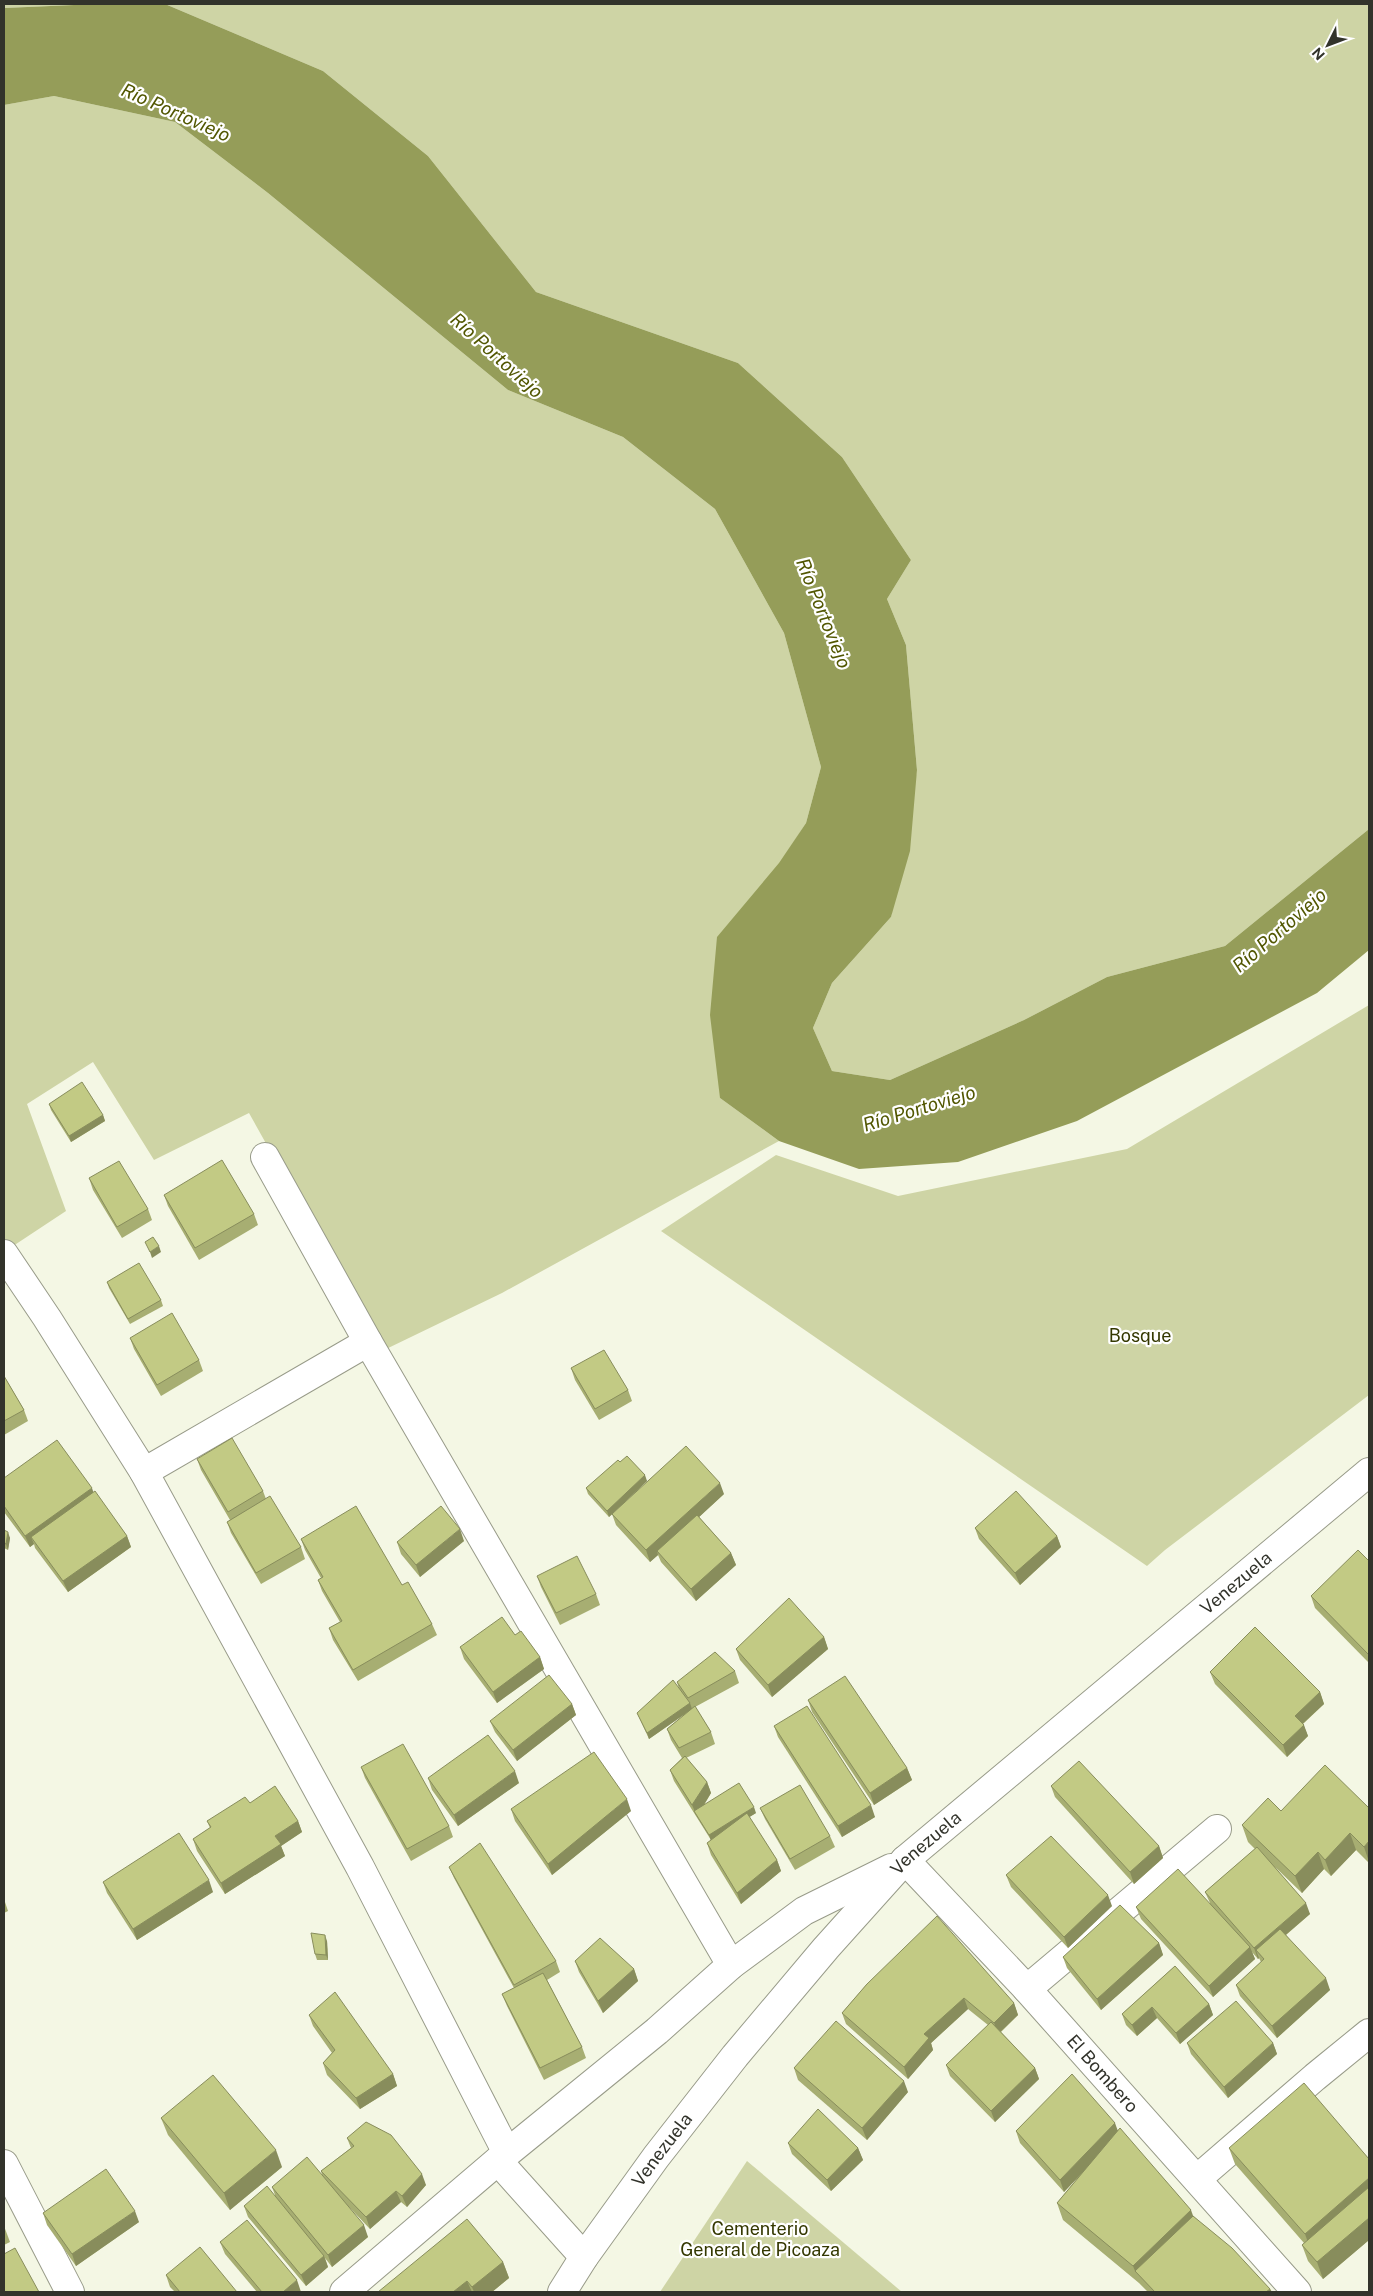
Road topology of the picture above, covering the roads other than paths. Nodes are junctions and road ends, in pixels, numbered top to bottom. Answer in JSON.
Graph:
{"nodes":[{"id":1,"x":265,"y":1158,"type":"dead end"},
{"id":2,"x":4,"y":1254,"type":"edge"},
{"id":3,"x":368,"y":1342,"type":"junction"},
{"id":4,"x":144,"y":1472,"type":"junction"},
{"id":5,"x":1369,"y":1472,"type":"edge"},
{"id":6,"x":1217,"y":1829,"type":"dead end"},
{"id":7,"x":905,"y":1860,"type":"junction"},
{"id":8,"x":731,"y":1965,"type":"junction"},
{"id":9,"x":1027,"y":1989,"type":"junction"},
{"id":10,"x":1369,"y":2033,"type":"edge"},
{"id":11,"x":502,"y":2157,"type":"junction"},
{"id":12,"x":4,"y":2164,"type":"edge"},
{"id":13,"x":1197,"y":2179,"type":"junction"},
{"id":14,"x":584,"y":2257,"type":"junction"},
{"id":15,"x":70,"y":2292,"type":"edge"},
{"id":16,"x":344,"y":2292,"type":"edge"},
{"id":17,"x":562,"y":2292,"type":"edge"},
{"id":18,"x":1297,"y":2292,"type":"edge"}],
"edges":[{"from":1,"to":3,"type":"street"},
{"from":2,"to":4,"type":"street"},
{"from":3,"to":4,"type":"street"},
{"from":3,"to":8,"type":"street"},
{"from":4,"to":11,"type":"street"},
{"from":5,"to":7,"type":"street","name":"Venezuela"},
{"from":6,"to":9,"type":"street"},
{"from":7,"to":8,"type":"street"},
{"from":7,"to":9,"type":"street","name":"El Bombero"},
{"from":7,"to":14,"type":"street","name":"Venezuela"},
{"from":8,"to":11,"type":"street"},
{"from":9,"to":13,"type":"street","name":"El Bombero"},
{"from":10,"to":13,"type":"street"},
{"from":11,"to":14,"type":"street"},
{"from":11,"to":16,"type":"street"},
{"from":12,"to":15,"type":"street"},
{"from":13,"to":18,"type":"street","name":"El Bombero"},
{"from":14,"to":17,"type":"street","name":"Venezuela"}]}
